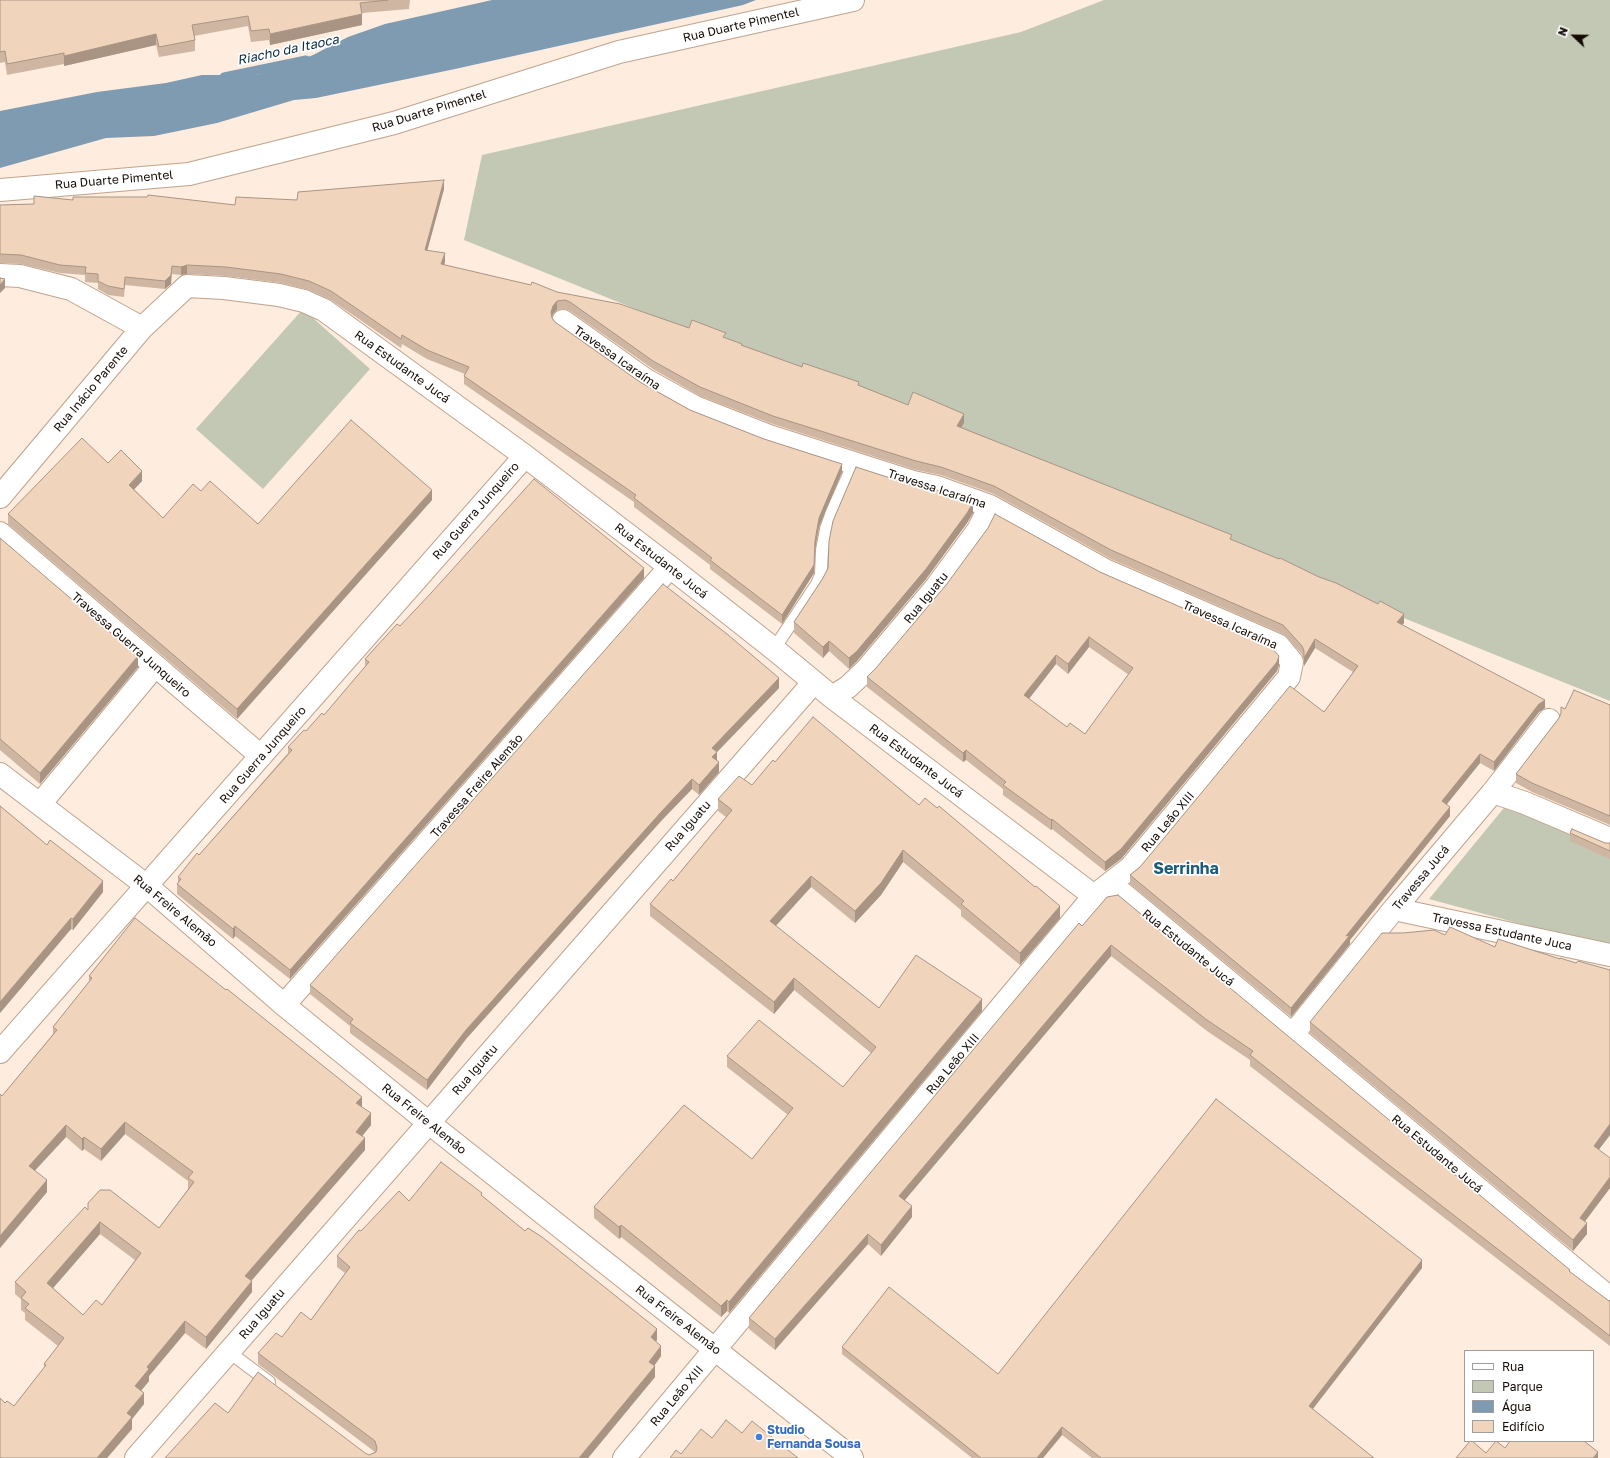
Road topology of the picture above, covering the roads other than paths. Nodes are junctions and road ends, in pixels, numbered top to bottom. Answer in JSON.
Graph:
{"nodes":[{"id":1,"x":853,"y":0,"type":"edge"},
{"id":2,"x":0,"y":190,"type":"edge"},
{"id":3,"x":0,"y":275,"type":"edge"},
{"id":4,"x":188,"y":286,"type":"joint"},
{"id":5,"x":563,"y":321,"type":"dead end"},
{"id":6,"x":142,"y":328,"type":"junction"},
{"id":7,"x":525,"y":456,"type":"junction"},
{"id":8,"x":854,"y":463,"type":"junction"},
{"id":9,"x":0,"y":497,"type":"edge"},
{"id":10,"x":990,"y":506,"type":"junction"},
{"id":11,"x":0,"y":533,"type":"edge"},
{"id":12,"x":670,"y":567,"type":"junction"},
{"id":13,"x":774,"y":649,"type":"junction"},
{"id":14,"x":155,"y":666,"type":"junction"},
{"id":15,"x":1289,"y":677,"type":"joint"},
{"id":16,"x":814,"y":682,"type":"junction"},
{"id":17,"x":832,"y":697,"type":"junction"},
{"id":18,"x":1549,"y":720,"type":"dead end"},
{"id":19,"x":261,"y":756,"type":"junction"},
{"id":20,"x":0,"y":774,"type":"edge"},
{"id":21,"x":1494,"y":792,"type":"junction"},
{"id":22,"x":40,"y":804,"type":"junction"},
{"id":23,"x":1610,"y":839,"type":"edge"},
{"id":24,"x":147,"y":886,"type":"junction"},
{"id":25,"x":1094,"y":896,"type":"junction"},
{"id":26,"x":1394,"y":909,"type":"junction"},
{"id":27,"x":1610,"y":955,"type":"edge"},
{"id":28,"x":284,"y":1005,"type":"junction"},
{"id":29,"x":1293,"y":1034,"type":"junction"},
{"id":30,"x":0,"y":1052,"type":"edge"},
{"id":31,"x":428,"y":1123,"type":"junction"},
{"id":32,"x":1610,"y":1298,"type":"edge"},
{"id":33,"x":716,"y":1349,"type":"junction"},
{"id":34,"x":229,"y":1352,"type":"junction"},
{"id":35,"x":278,"y":1389,"type":"edge"},
{"id":36,"x":136,"y":1458,"type":"edge"},
{"id":37,"x":624,"y":1458,"type":"edge"},
{"id":38,"x":852,"y":1458,"type":"edge"}],
"edges":[{"from":1,"to":2,"type":"street","name":"Rua Duarte Pimentel"},
{"from":3,"to":6,"type":"street"},
{"from":4,"to":6,"type":"street","name":"Rua Inácio Parente"},
{"from":4,"to":7,"type":"street","name":"Rua Estudante Jucá"},
{"from":5,"to":8,"type":"street","name":"Travessa Icaraíma"},
{"from":6,"to":9,"type":"street","name":"Rua Inácio Parente"},
{"from":7,"to":12,"type":"street","name":"Rua Estudante Jucá"},
{"from":7,"to":19,"type":"street","name":"Rua Guerra Junqueiro"},
{"from":8,"to":10,"type":"street","name":"Travessa Icaraíma"},
{"from":8,"to":13,"type":"lane"},
{"from":10,"to":15,"type":"street","name":"Travessa Icaraíma"},
{"from":10,"to":17,"type":"street","name":"Rua Iguatu"},
{"from":11,"to":14,"type":"street","name":"Travessa Guerra Junqueiro"},
{"from":12,"to":13,"type":"street","name":"Rua Estudante Jucá"},
{"from":12,"to":28,"type":"street","name":"Travessa Freire Alemão"},
{"from":13,"to":16,"type":"street","name":"Rua Estudante Jucá"},
{"from":14,"to":19,"type":"street","name":"Travessa Guerra Junqueiro"},
{"from":14,"to":22,"type":"street"},
{"from":15,"to":25,"type":"street","name":"Rua Leão XIII"},
{"from":16,"to":17,"type":"street","name":"Rua Estudante Jucá"},
{"from":16,"to":31,"type":"street","name":"Rua Iguatu"},
{"from":17,"to":25,"type":"street","name":"Rua Estudante Jucá"},
{"from":18,"to":21,"type":"street","name":"Travessa Jucá"},
{"from":19,"to":24,"type":"street","name":"Rua Guerra Junqueiro"},
{"from":20,"to":22,"type":"street","name":"Rua Freire Alemão"},
{"from":21,"to":23,"type":"street"},
{"from":21,"to":26,"type":"street","name":"Travessa Jucá"},
{"from":22,"to":24,"type":"street","name":"Rua Freire Alemão"},
{"from":24,"to":28,"type":"street","name":"Rua Freire Alemão"},
{"from":24,"to":30,"type":"street","name":"Rua Guerra Junqueiro"},
{"from":25,"to":29,"type":"street","name":"Rua Estudante Jucá"},
{"from":25,"to":33,"type":"street","name":"Rua Leão XIII"},
{"from":26,"to":27,"type":"street","name":"Travessa Estudante Juca"},
{"from":26,"to":29,"type":"street","name":"Travessa Jucá"},
{"from":28,"to":31,"type":"street","name":"Rua Freire Alemão"},
{"from":29,"to":32,"type":"street","name":"Rua Estudante Jucá"},
{"from":31,"to":33,"type":"street","name":"Rua Freire Alemão"},
{"from":31,"to":34,"type":"street","name":"Rua Iguatu"},
{"from":33,"to":37,"type":"street","name":"Rua Leão XIII"},
{"from":33,"to":38,"type":"street","name":"Rua Freire Alemão"},
{"from":34,"to":35,"type":"lane"},
{"from":34,"to":36,"type":"street","name":"Rua Iguatu"}]}
